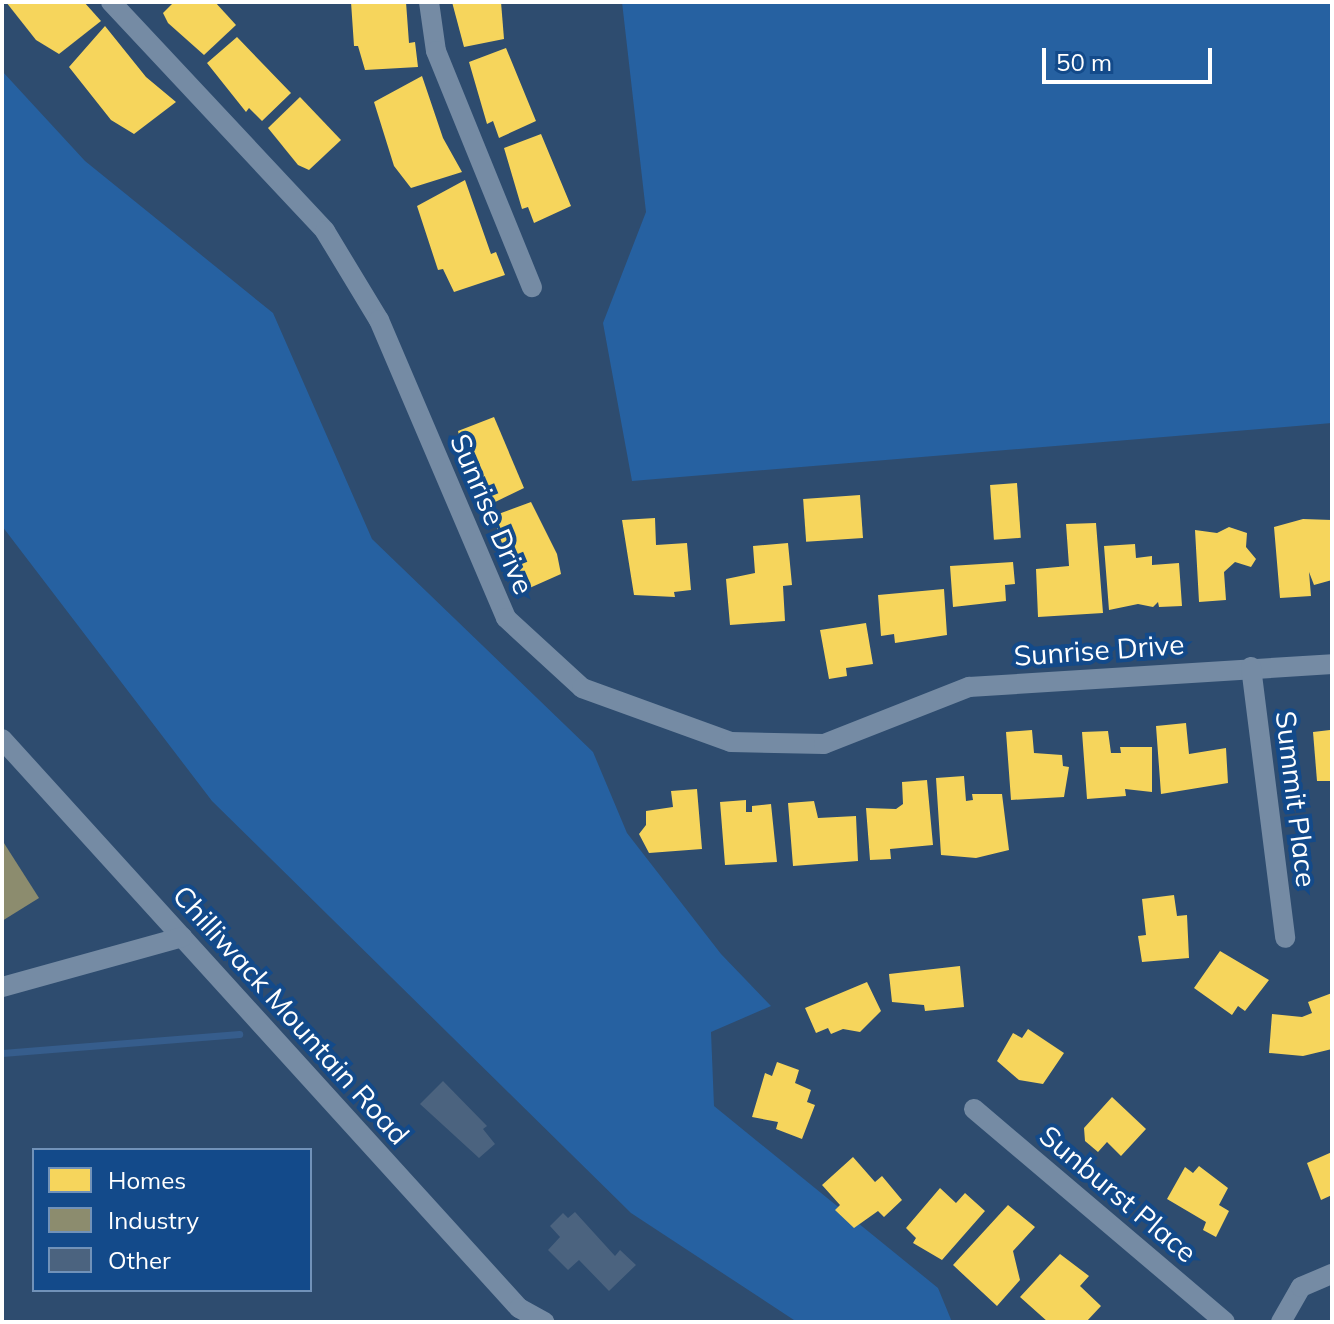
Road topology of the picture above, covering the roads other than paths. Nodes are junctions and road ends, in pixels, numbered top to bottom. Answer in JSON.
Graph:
{"nodes":[{"id":1,"x":111,"y":2,"type":"edge"},
{"id":2,"x":429,"y":2,"type":"edge"},
{"id":3,"x":532,"y":287,"type":"dead end"},
{"id":4,"x":1332,"y":664,"type":"edge"},
{"id":5,"x":1251,"y":667,"type":"junction"},
{"id":6,"x":2,"y":739,"type":"edge"},
{"id":7,"x":182,"y":937,"type":"junction"},
{"id":8,"x":1285,"y":938,"type":"dead end"},
{"id":9,"x":2,"y":987,"type":"edge"},
{"id":10,"x":974,"y":1109,"type":"dead end"},
{"id":11,"x":1332,"y":1274,"type":"edge"},
{"id":12,"x":544,"y":1322,"type":"edge"},
{"id":13,"x":1225,"y":1322,"type":"edge"},
{"id":14,"x":1281,"y":1322,"type":"edge"}],
"edges":[{"from":1,"to":5,"type":"street","name":"Sunrise Drive"},
{"from":2,"to":3,"type":"street"},
{"from":4,"to":5,"type":"street","name":"Sunrise Drive"},
{"from":5,"to":8,"type":"street","name":"Summit Place"},
{"from":6,"to":7,"type":"street","name":"Chilliwack Mountain Road"},
{"from":7,"to":9,"type":"street"},
{"from":7,"to":12,"type":"street","name":"Chilliwack Mountain Road"},
{"from":10,"to":13,"type":"street","name":"Sunburst Place"},
{"from":11,"to":14,"type":"street"}]}
